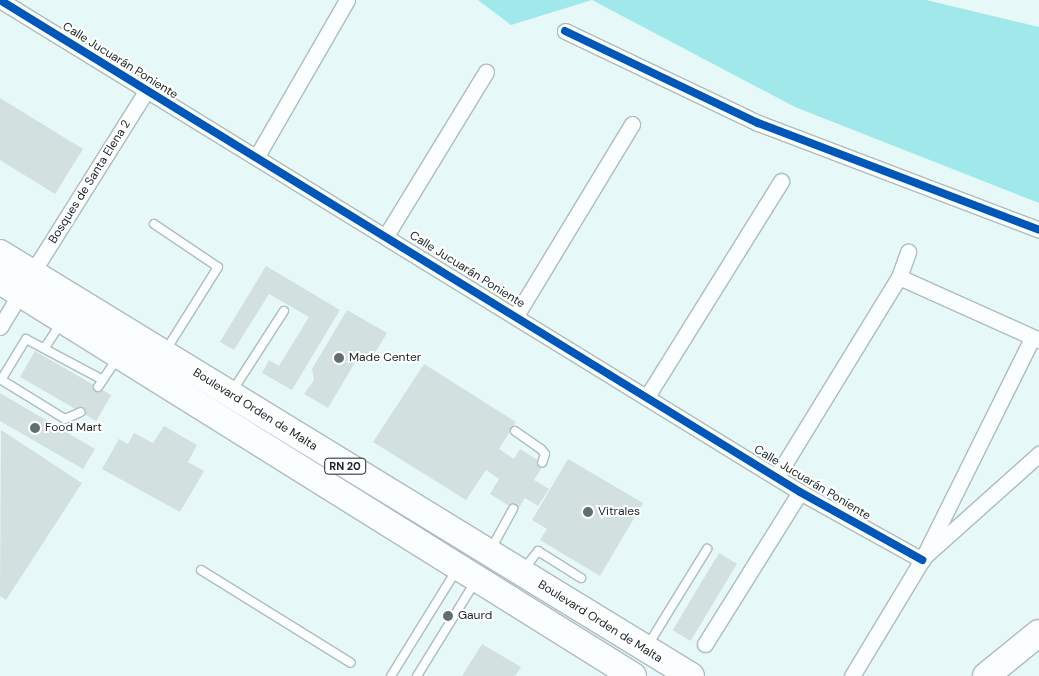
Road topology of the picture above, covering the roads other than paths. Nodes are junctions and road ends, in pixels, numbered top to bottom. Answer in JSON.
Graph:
{"nodes":[{"id":1,"x":0,"y":0,"type":"edge"},
{"id":2,"x":348,"y":0,"type":"edge"},
{"id":3,"x":565,"y":31,"type":"dead end"},
{"id":4,"x":486,"y":72,"type":"dead end"},
{"id":5,"x":146,"y":91,"type":"junction"},
{"id":6,"x":632,"y":124,"type":"dead end"},
{"id":7,"x":257,"y":156,"type":"junction"},
{"id":8,"x":781,"y":181,"type":"dead end"},
{"id":9,"x":154,"y":224,"type":"dead end"},
{"id":10,"x":1039,"y":230,"type":"edge"},
{"id":11,"x":387,"y":234,"type":"junction"},
{"id":12,"x":908,"y":252,"type":"dead end"},
{"id":13,"x":0,"y":253,"type":"edge"},
{"id":14,"x":899,"y":277,"type":"junction"},
{"id":15,"x":17,"y":283,"type":"edge"},
{"id":16,"x":284,"y":311,"type":"dead end"},
{"id":17,"x":517,"y":314,"type":"junction"},
{"id":18,"x":62,"y":321,"type":"junction"},
{"id":19,"x":0,"y":327,"type":"edge"},
{"id":20,"x":1036,"y":339,"type":"edge"},
{"id":21,"x":46,"y":346,"type":"junction"},
{"id":22,"x":163,"y":354,"type":"junction"},
{"id":23,"x":120,"y":355,"type":"junction"},
{"id":24,"x":1,"y":379,"type":"edge"},
{"id":25,"x":231,"y":394,"type":"junction"},
{"id":26,"x":648,"y":394,"type":"junction"},
{"id":27,"x":82,"y":412,"type":"dead end"},
{"id":28,"x":515,"y":431,"type":"dead end"},
{"id":29,"x":1039,"y":454,"type":"edge"},
{"id":30,"x":542,"y":463,"type":"dead end"},
{"id":31,"x":777,"y":476,"type":"junction"},
{"id":32,"x":800,"y":492,"type":"junction"},
{"id":33,"x":513,"y":509,"type":"dead end"},
{"id":34,"x":707,"y":549,"type":"dead end"},
{"id":35,"x":488,"y":553,"type":"junction"},
{"id":36,"x":922,"y":560,"type":"junction"},
{"id":37,"x":201,"y":570,"type":"dead end"},
{"id":38,"x":469,"y":571,"type":"junction"},
{"id":39,"x":521,"y":573,"type":"junction"},
{"id":40,"x":580,"y":578,"type":"dead end"},
{"id":41,"x":1039,"y":633,"type":"edge"},
{"id":42,"x":705,"y":644,"type":"dead end"},
{"id":43,"x":645,"y":650,"type":"junction"},
{"id":44,"x":351,"y":663,"type":"dead end"},
{"id":45,"x":391,"y":676,"type":"edge"},
{"id":46,"x":418,"y":676,"type":"edge"},
{"id":47,"x":633,"y":676,"type":"edge"},
{"id":48,"x":691,"y":676,"type":"edge"},
{"id":49,"x":852,"y":676,"type":"edge"},
{"id":50,"x":986,"y":676,"type":"edge"}],
"edges":[{"from":1,"to":5,"type":"street","name":"Calle Jucuarán Poniente"},
{"from":2,"to":7,"type":"street"},
{"from":3,"to":10,"type":"street"},
{"from":4,"to":11,"type":"street"},
{"from":5,"to":7,"type":"street","name":"Calle Jucuarán Poniente"},
{"from":5,"to":15,"type":"street","name":"Bosques de Santa Elena 2"},
{"from":6,"to":17,"type":"street"},
{"from":7,"to":11,"type":"street","name":"Calle Jucuarán Poniente"},
{"from":8,"to":26,"type":"street"},
{"from":9,"to":22,"type":"lane"},
{"from":11,"to":17,"type":"street","name":"Calle Jucuarán Poniente"},
{"from":12,"to":14,"type":"street"},
{"from":13,"to":15,"type":"highway","name":"Boulevard Orden de Malta","number":"RN 20"},
{"from":14,"to":20,"type":"street"},
{"from":14,"to":31,"type":"street"},
{"from":15,"to":18,"type":"highway","name":"Boulevard Orden de Malta","number":"RN 20"},
{"from":15,"to":19,"type":"street","name":"Bosques de Santa Elena 2"},
{"from":15,"to":22,"type":"highway","name":"Boulevard Orden de Malta","number":"RN 20"},
{"from":16,"to":25,"type":"lane"},
{"from":17,"to":26,"type":"street","name":"Calle Jucuarán Poniente"},
{"from":18,"to":21,"type":"lane"},
{"from":18,"to":23,"type":"highway","name":"Boulevard Orden de Malta","number":"RN 20"},
{"from":20,"to":36,"type":"street"},
{"from":21,"to":23,"type":"lane"},
{"from":21,"to":24,"type":"lane"},
{"from":22,"to":25,"type":"highway","name":"Boulevard Orden de Malta","number":"RN 20"},
{"from":23,"to":38,"type":"highway","name":"Boulevard Orden de Malta","number":"RN 20"},
{"from":24,"to":27,"type":"lane"},
{"from":25,"to":35,"type":"highway","name":"Boulevard Orden de Malta","number":"RN 20"},
{"from":26,"to":31,"type":"street","name":"Calle Jucuarán Poniente"},
{"from":28,"to":30,"type":"lane"},
{"from":29,"to":36,"type":"street"},
{"from":31,"to":32,"type":"street","name":"Calle Jucuarán Poniente"},
{"from":32,"to":36,"type":"street","name":"Calle Jucuarán Poniente"},
{"from":32,"to":42,"type":"street"},
{"from":33,"to":35,"type":"lane"},
{"from":34,"to":43,"type":"lane"},
{"from":35,"to":39,"type":"highway","name":"Boulevard Orden de Malta","number":"RN 20"},
{"from":36,"to":49,"type":"street"},
{"from":37,"to":44,"type":"lane"},
{"from":38,"to":45,"type":"lane"},
{"from":38,"to":46,"type":"lane"},
{"from":38,"to":47,"type":"highway","name":"Boulevard Orden de Malta","number":"RN 20"},
{"from":39,"to":40,"type":"lane"},
{"from":39,"to":43,"type":"highway","name":"Boulevard Orden de Malta","number":"RN 20"},
{"from":41,"to":50,"type":"highway"},
{"from":43,"to":48,"type":"highway","name":"Boulevard Orden de Malta","number":"RN 20"}]}
